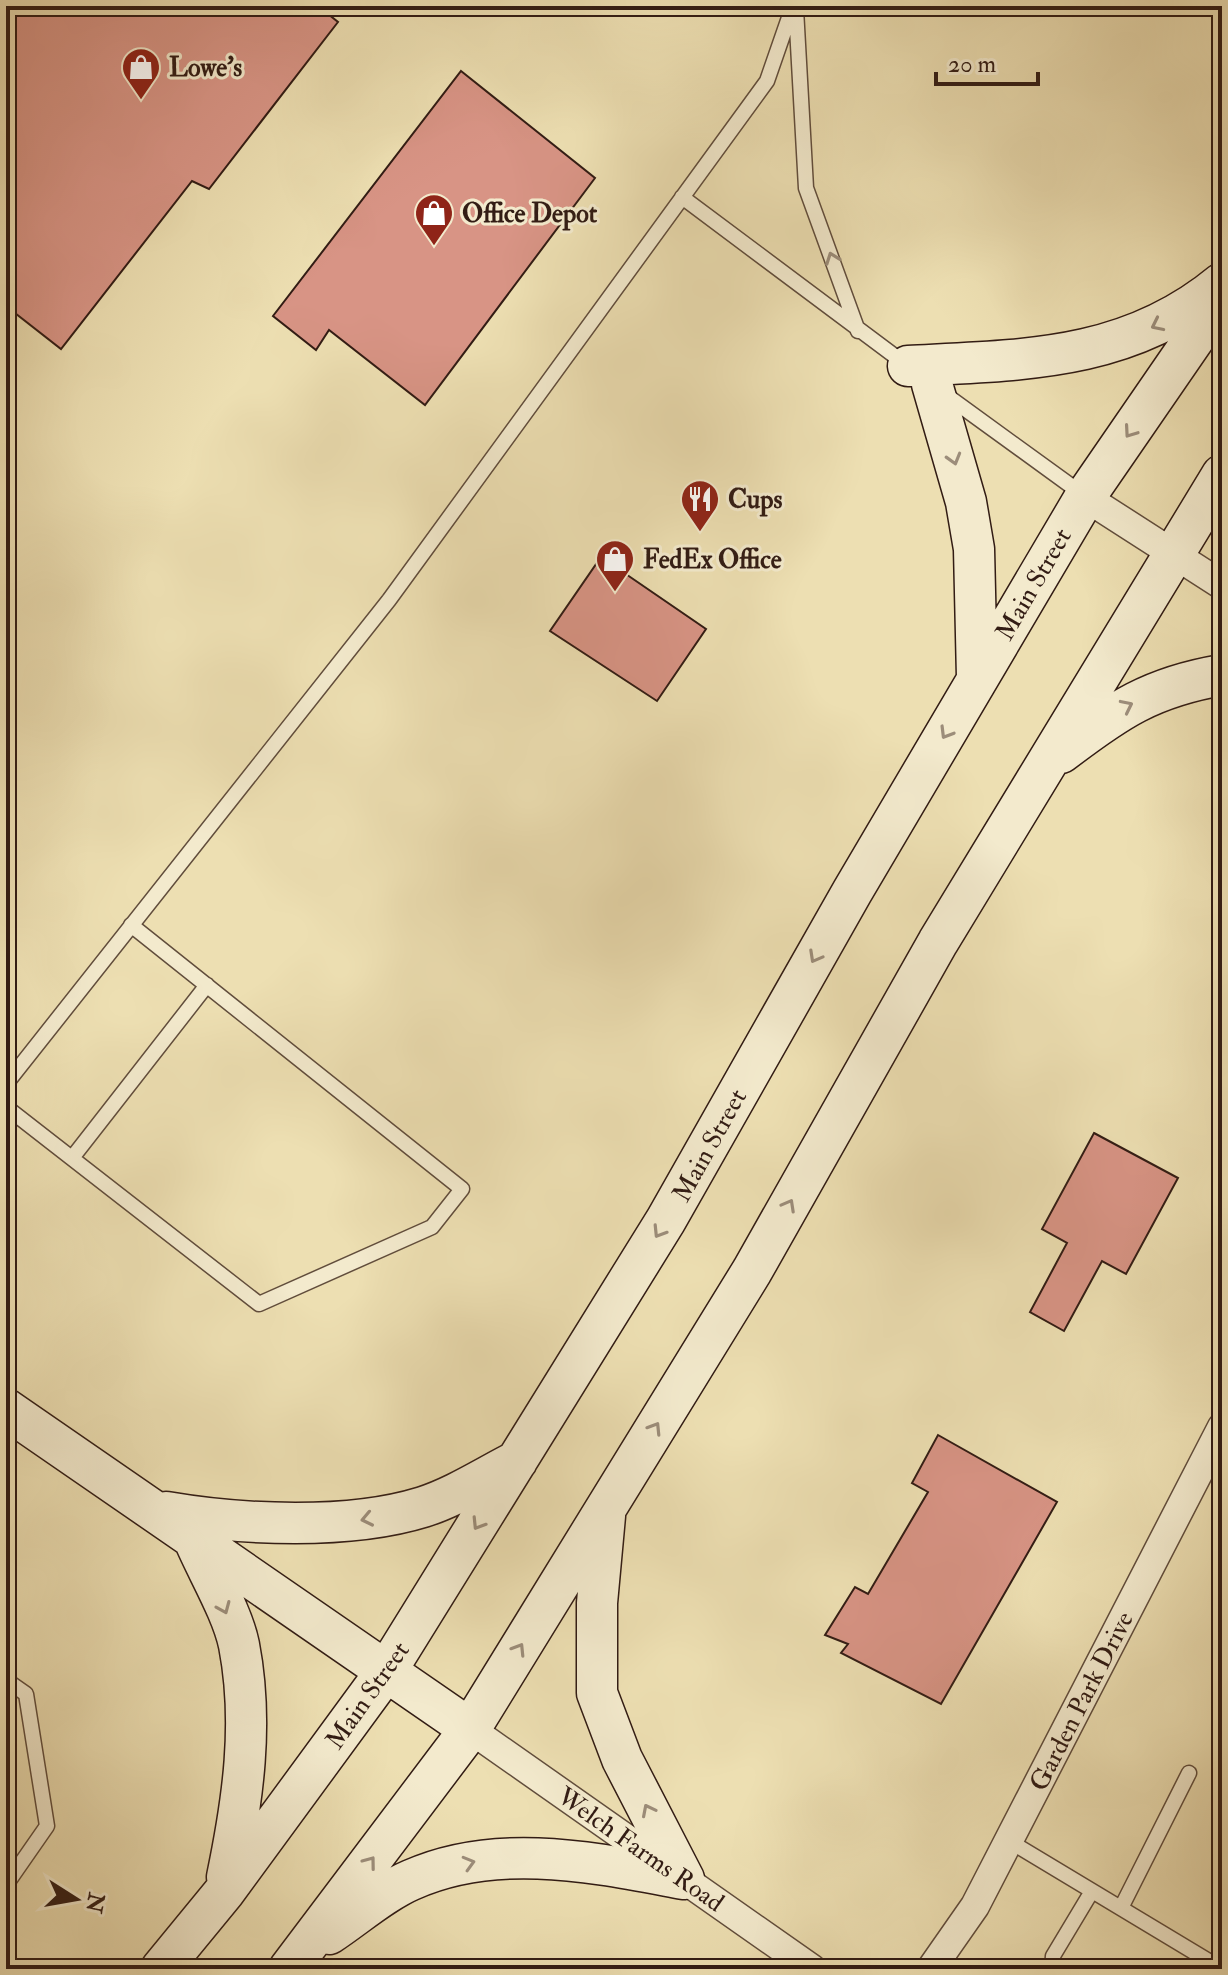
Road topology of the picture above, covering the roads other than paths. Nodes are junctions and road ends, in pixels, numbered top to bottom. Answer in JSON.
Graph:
{"nodes":[{"id":1,"x":794,"y":6,"type":"edge"},
{"id":2,"x":682,"y":197,"type":"junction"},
{"id":3,"x":1222,"y":283,"type":"edge"},
{"id":4,"x":1222,"y":298,"type":"edge"},
{"id":5,"x":858,"y":331,"type":"junction"},
{"id":6,"x":920,"y":375,"type":"junction"},
{"id":7,"x":1222,"y":475,"type":"edge"},
{"id":8,"x":1085,"y":497,"type":"junction"},
{"id":9,"x":1172,"y":553,"type":"junction"},
{"id":10,"x":1222,"y":585,"type":"edge"},
{"id":11,"x":1222,"y":675,"type":"edge"},
{"id":12,"x":977,"y":680,"type":"junction"},
{"id":13,"x":1042,"y":768,"type":"junction"},
{"id":14,"x":131,"y":925,"type":"junction"},
{"id":15,"x":207,"y":985,"type":"junction"},
{"id":16,"x":6,"y":1084,"type":"edge"},
{"id":17,"x":6,"y":1107,"type":"edge"},
{"id":18,"x":72,"y":1158,"type":"junction"},
{"id":19,"x":6,"y":1409,"type":"edge"},
{"id":20,"x":1222,"y":1427,"type":"edge"},
{"id":21,"x":517,"y":1461,"type":"junction"},
{"id":22,"x":606,"y":1509,"type":"junction"},
{"id":23,"x":154,"y":1510,"type":"junction"},
{"id":24,"x":193,"y":1537,"type":"junction"},
{"id":25,"x":387,"y":1670,"type":"junction"},
{"id":26,"x":6,"y":1680,"type":"edge"},
{"id":27,"x":470,"y":1729,"type":"junction"},
{"id":28,"x":1189,"y":1773,"type":"dead end"},
{"id":29,"x":1009,"y":1841,"type":"junction"},
{"id":30,"x":684,"y":1879,"type":"junction"},
{"id":31,"x":6,"y":1885,"type":"edge"},
{"id":32,"x":225,"y":1891,"type":"junction"},
{"id":33,"x":1092,"y":1891,"type":"junction"},
{"id":34,"x":1121,"y":1908,"type":"junction"},
{"id":35,"x":296,"y":1960,"type":"edge"},
{"id":36,"x":161,"y":1969,"type":"edge"},
{"id":37,"x":812,"y":1969,"type":"edge"},
{"id":38,"x":931,"y":1969,"type":"edge"},
{"id":39,"x":1052,"y":1969,"type":"edge"},
{"id":40,"x":1222,"y":1969,"type":"edge"}],
"edges":[{"from":1,"to":2,"type":"lane"},
{"from":5,"to":1,"type":"lane","one_way":true},
{"from":2,"to":5,"type":"lane"},
{"from":2,"to":14,"type":"lane"},
{"from":3,"to":6,"type":"main road","one_way":true},
{"from":4,"to":8,"type":"main road","name":"Main Street","one_way":true},
{"from":5,"to":6,"type":"lane"},
{"from":6,"to":8,"type":"lane"},
{"from":6,"to":12,"type":"main road","one_way":true},
{"from":7,"to":9,"type":"main road"},
{"from":8,"to":9,"type":"street"},
{"from":8,"to":12,"type":"main road","name":"Main Street"},
{"from":9,"to":10,"type":"street"},
{"from":9,"to":13,"type":"main road"},
{"from":13,"to":11,"type":"main road","one_way":true},
{"from":12,"to":21,"type":"main road","name":"Main Street","one_way":true},
{"from":22,"to":13,"type":"main road","one_way":true},
{"from":14,"to":15,"type":"lane"},
{"from":14,"to":16,"type":"lane"},
{"from":15,"to":18,"type":"lane"},
{"from":15,"to":18,"type":"lane"},
{"from":17,"to":18,"type":"lane"},
{"from":19,"to":23,"type":"main road"},
{"from":20,"to":29,"type":"street","name":"Garden Park Drive"},
{"from":21,"to":23,"type":"main road","one_way":true},
{"from":21,"to":25,"type":"main road","name":"Main Street","one_way":true},
{"from":27,"to":22,"type":"main road","one_way":true},
{"from":30,"to":22,"type":"main road","one_way":true},
{"from":23,"to":24,"type":"main road"},
{"from":24,"to":25,"type":"main road"},
{"from":24,"to":32,"type":"main road","one_way":true},
{"from":25,"to":27,"type":"main road"},
{"from":25,"to":32,"type":"main road","name":"Main Street"},
{"from":26,"to":31,"type":"lane"},
{"from":27,"to":30,"type":"street","name":"Welch Farms Road"},
{"from":35,"to":27,"type":"main road","one_way":true},
{"from":28,"to":34,"type":"lane"},
{"from":29,"to":33,"type":"lane"},
{"from":29,"to":38,"type":"street","name":"Garden Park Drive"},
{"from":35,"to":30,"type":"main road","one_way":true},
{"from":30,"to":37,"type":"street","name":"Welch Farms Road"},
{"from":32,"to":36,"type":"main road","name":"Main Street"},
{"from":33,"to":34,"type":"lane"},
{"from":33,"to":39,"type":"lane"},
{"from":34,"to":40,"type":"lane"}]}
